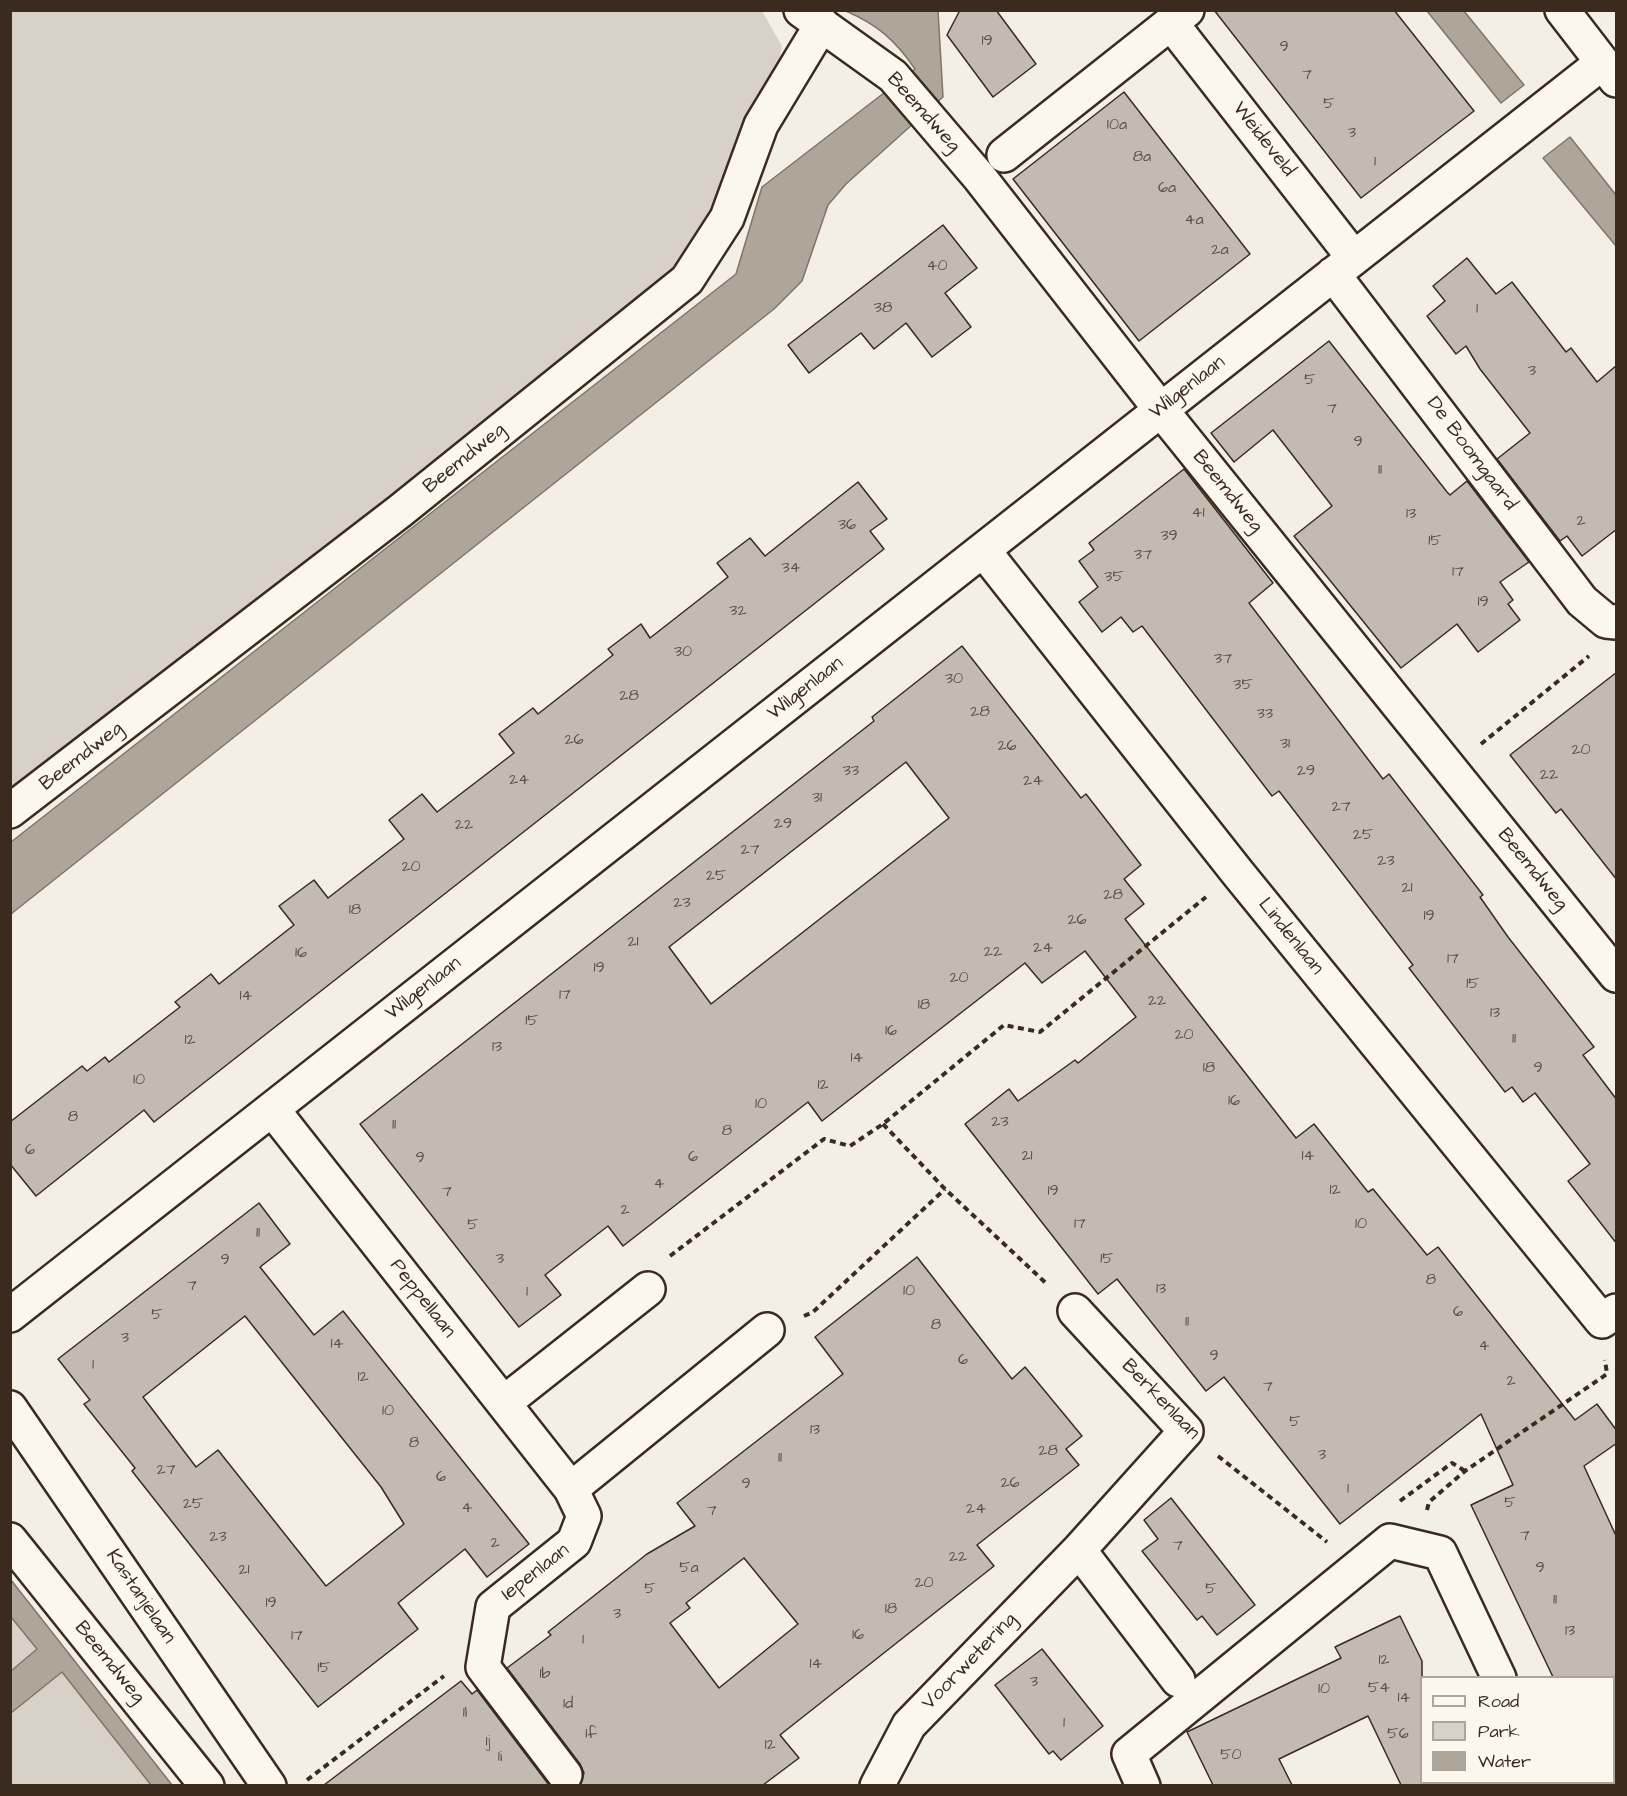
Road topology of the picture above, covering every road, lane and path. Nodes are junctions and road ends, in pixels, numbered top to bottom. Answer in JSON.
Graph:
{"nodes":[{"id":1,"x":1562,"y":10,"type":"edge"},
{"id":2,"x":812,"y":17,"type":"edge"},
{"id":3,"x":1179,"y":17,"type":"edge"},
{"id":4,"x":1609,"y":72,"type":"edge"},
{"id":5,"x":1004,"y":155,"type":"dead end"},
{"id":6,"x":1344,"y":266,"type":"junction"},
{"id":7,"x":1161,"y":410,"type":"junction"},
{"id":8,"x":982,"y":550,"type":"junction"},
{"id":9,"x":1611,"y":622,"type":"edge"},
{"id":10,"x":1450,"y":769,"type":"junction"},
{"id":11,"x":10,"y":811,"type":"edge"},
{"id":12,"x":1237,"y":872,"type":"junction"},
{"id":13,"x":1617,"y":975,"type":"edge"},
{"id":14,"x":272,"y":1109,"type":"junction"},
{"id":15,"x":883,"y":1124,"type":"junction"},
{"id":16,"x":945,"y":1189,"type":"junction"},
{"id":17,"x":648,"y":1289,"type":"joint"},
{"id":18,"x":1075,"y":1311,"type":"joint"},
{"id":19,"x":10,"y":1315,"type":"edge"},
{"id":20,"x":1609,"y":1316,"type":"edge"},
{"id":21,"x":767,"y":1330,"type":"joint"},
{"id":22,"x":505,"y":1402,"type":"junction"},
{"id":23,"x":10,"y":1408,"type":"edge"},
{"id":24,"x":1186,"y":1431,"type":"junction"},
{"id":25,"x":1465,"y":1471,"type":"junction"},
{"id":26,"x":571,"y":1489,"type":"junction"},
{"id":27,"x":1399,"y":1503,"type":"dead end"},
{"id":28,"x":10,"y":1540,"type":"edge"},
{"id":29,"x":1416,"y":1548,"type":"junction"},
{"id":30,"x":1079,"y":1550,"type":"junction"},
{"id":31,"x":1336,"y":1550,"type":"dead end"},
{"id":32,"x":487,"y":1643,"type":"junction"},
{"id":33,"x":1499,"y":1676,"type":"edge"},
{"id":34,"x":1178,"y":1680,"type":"dead end"},
{"id":35,"x":565,"y":1775,"type":"dead end"},
{"id":36,"x":207,"y":1785,"type":"edge"},
{"id":37,"x":268,"y":1785,"type":"edge"},
{"id":38,"x":308,"y":1785,"type":"edge"},
{"id":39,"x":877,"y":1785,"type":"edge"},
{"id":40,"x":1143,"y":1785,"type":"edge"}],
"edges":[{"from":1,"to":4,"type":"street"},
{"from":2,"to":7,"type":"street","name":"Beemdweg"},
{"from":2,"to":11,"type":"street","name":"Beemdweg"},
{"from":3,"to":5,"type":"street","name":"Weideveld"},
{"from":3,"to":6,"type":"street","name":"Weideveld"},
{"from":4,"to":6,"type":"street","name":"Wilgenlaan"},
{"from":6,"to":7,"type":"street","name":"Wilgenlaan"},
{"from":6,"to":9,"type":"street","name":"De Boomgaard"},
{"from":7,"to":8,"type":"street","name":"Wilgenlaan"},
{"from":7,"to":10,"type":"street","name":"Beemdweg"},
{"from":8,"to":12,"type":"street","name":"Lindenlaan"},
{"from":8,"to":14,"type":"street","name":"Wilgenlaan"},
{"from":9,"to":10,"type":"path"},
{"from":10,"to":13,"type":"street","name":"Beemdweg"},
{"from":12,"to":15,"type":"path"},
{"from":12,"to":20,"type":"street","name":"Lindenlaan"},
{"from":14,"to":19,"type":"street","name":"Wilgenlaan"},
{"from":14,"to":22,"type":"street","name":"Peppellaan"},
{"from":15,"to":16,"type":"path"},
{"from":15,"to":17,"type":"path"},
{"from":16,"to":18,"type":"path"},
{"from":16,"to":21,"type":"path"},
{"from":17,"to":22,"type":"street"},
{"from":18,"to":24,"type":"street","name":"Berkenlaan"},
{"from":20,"to":25,"type":"path"},
{"from":21,"to":26,"type":"street"},
{"from":22,"to":26,"type":"street","name":"Peppellaan"},
{"from":23,"to":37,"type":"street","name":"Kastanjelaan"},
{"from":24,"to":30,"type":"street","name":"Voorwetering"},
{"from":24,"to":31,"type":"path","name":"Berkenlaan"},
{"from":25,"to":27,"type":"path"},
{"from":25,"to":29,"type":"path"},
{"from":26,"to":32,"type":"street","name":"Iepenlaan"},
{"from":28,"to":36,"type":"street","name":"Beemdweg"},
{"from":29,"to":33,"type":"street"},
{"from":29,"to":40,"type":"street"},
{"from":30,"to":34,"type":"street"},
{"from":30,"to":39,"type":"street","name":"Voorwetering"},
{"from":32,"to":35,"type":"street","name":"Iepenlaan"},
{"from":32,"to":38,"type":"path"}]}
